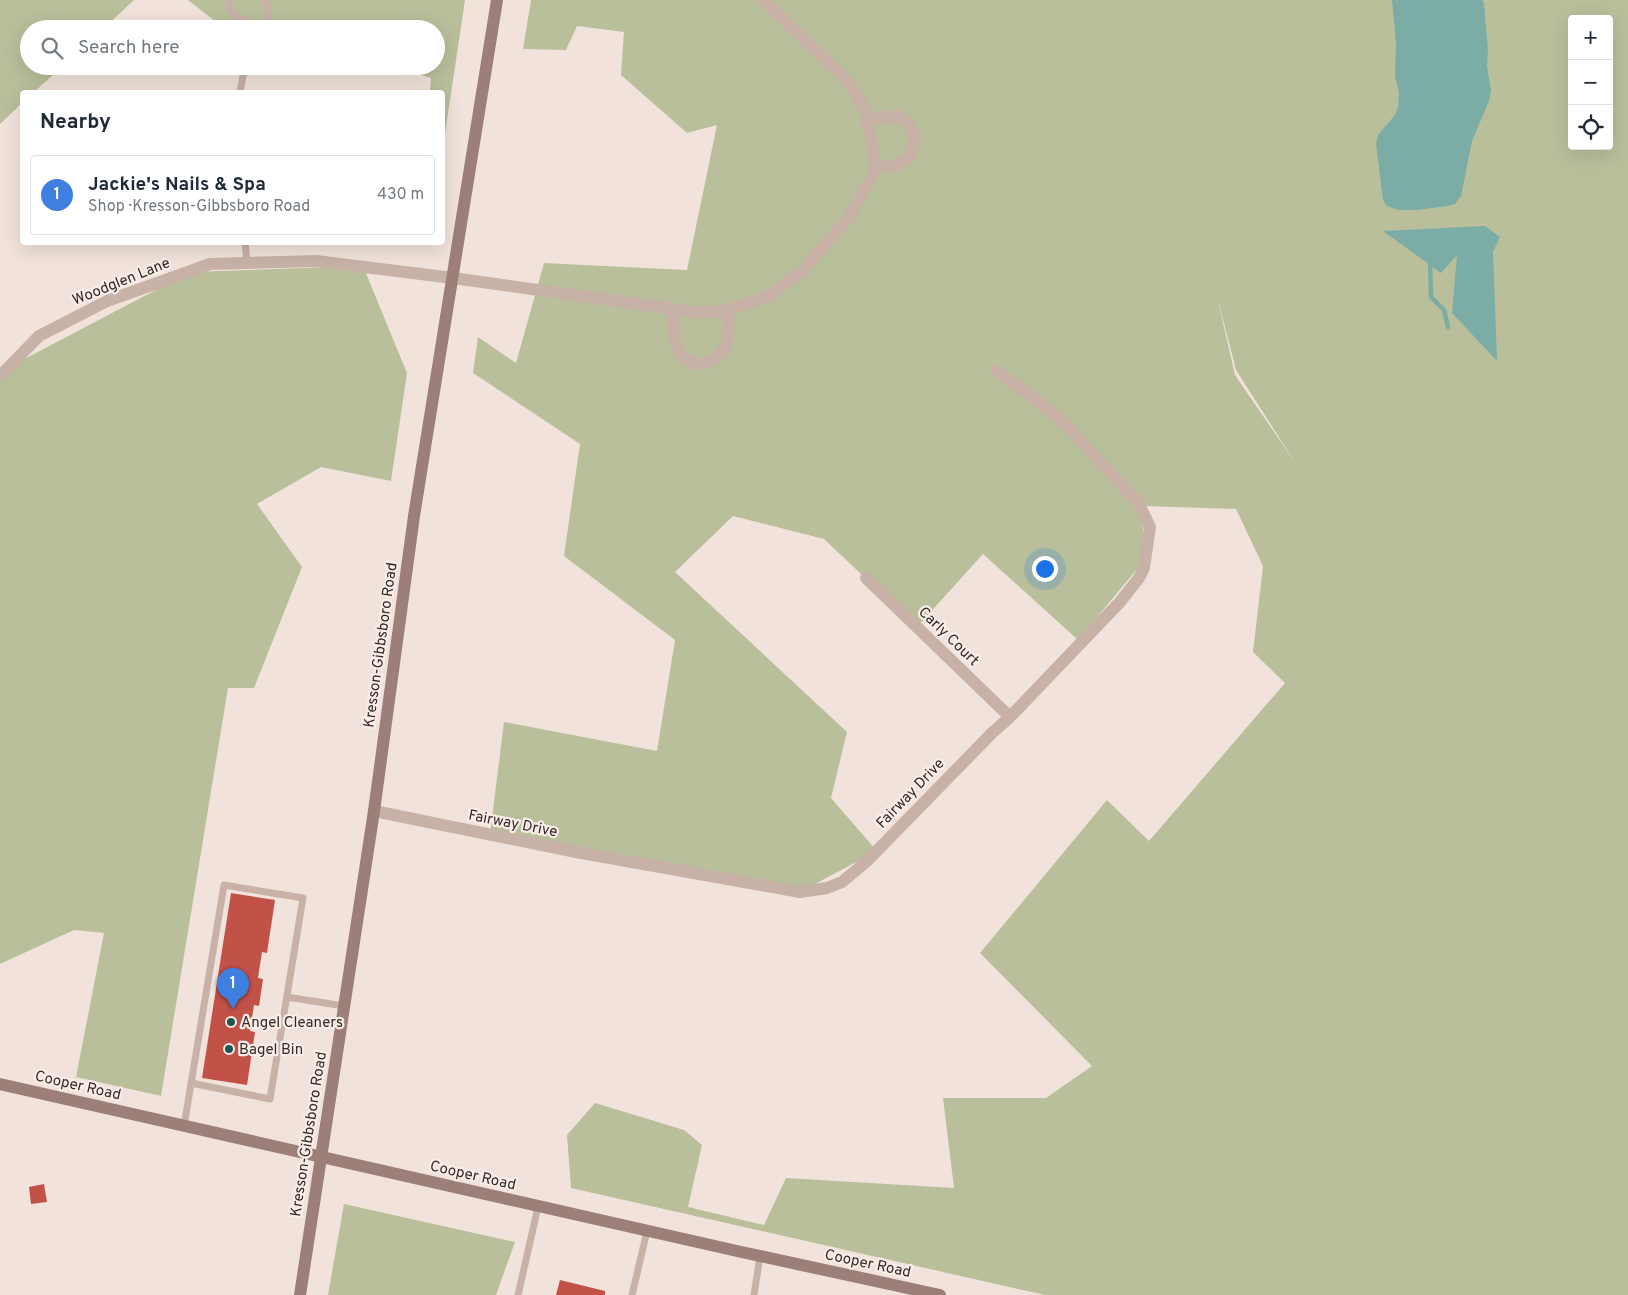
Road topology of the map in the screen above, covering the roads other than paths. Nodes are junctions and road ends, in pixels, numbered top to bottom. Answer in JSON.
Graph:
{"nodes":[{"id":1,"x":231,"y":0,"type":"edge"},
{"id":2,"x":264,"y":0,"type":"edge"},
{"id":3,"x":496,"y":0,"type":"edge"},
{"id":4,"x":762,"y":0,"type":"edge"},
{"id":5,"x":242,"y":20,"type":"edge"},
{"id":6,"x":268,"y":20,"type":"edge"},
{"id":7,"x":243,"y":75,"type":"edge"},
{"id":8,"x":240,"y":90,"type":"edge"},
{"id":9,"x":867,"y":119,"type":"junction"},
{"id":10,"x":876,"y":165,"type":"junction"},
{"id":11,"x":245,"y":245,"type":"edge"},
{"id":12,"x":247,"y":263,"type":"junction"},
{"id":13,"x":453,"y":278,"type":"junction"},
{"id":14,"x":674,"y":309,"type":"junction"},
{"id":15,"x":728,"y":310,"type":"junction"},
{"id":16,"x":996,"y":371,"type":"dead end"},
{"id":17,"x":0,"y":376,"type":"edge"},
{"id":18,"x":866,"y":578,"type":"dead end"},
{"id":19,"x":1010,"y":717,"type":"junction"},
{"id":20,"x":374,"y":811,"type":"junction"},
{"id":21,"x":287,"y":997,"type":"junction"},
{"id":22,"x":344,"y":1006,"type":"junction"},
{"id":23,"x":191,"y":1083,"type":"junction"},
{"id":24,"x":0,"y":1084,"type":"edge"},
{"id":25,"x":184,"y":1126,"type":"junction"},
{"id":26,"x":321,"y":1158,"type":"junction"},
{"id":27,"x":538,"y":1207,"type":"junction"},
{"id":28,"x":647,"y":1231,"type":"junction"},
{"id":29,"x":760,"y":1256,"type":"junction"},
{"id":30,"x":300,"y":1295,"type":"edge"},
{"id":31,"x":518,"y":1295,"type":"edge"},
{"id":32,"x":632,"y":1295,"type":"edge"},
{"id":33,"x":754,"y":1295,"type":"edge"},
{"id":34,"x":940,"y":1295,"type":"edge"}],
"edges":[{"from":1,"to":5,"type":"lane"},
{"from":2,"to":6,"type":"lane"},
{"from":3,"to":13,"type":"street","name":"Kresson-Gibbsboro Road"},
{"from":4,"to":9,"type":"street"},
{"from":7,"to":8,"type":"lane"},
{"from":9,"to":10,"type":"street"},
{"from":9,"to":10,"type":"street"},
{"from":10,"to":15,"type":"street","name":"Woodglen Lane"},
{"from":11,"to":12,"type":"lane"},
{"from":12,"to":13,"type":"street","name":"Woodglen Lane"},
{"from":12,"to":17,"type":"street","name":"Woodglen Lane"},
{"from":13,"to":14,"type":"street","name":"Woodglen Lane"},
{"from":13,"to":20,"type":"street","name":"Kresson-Gibbsboro Road"},
{"from":14,"to":15,"type":"street","name":"Woodglen Lane"},
{"from":14,"to":15,"type":"street"},
{"from":16,"to":19,"type":"street","name":"Fairway Drive"},
{"from":18,"to":19,"type":"street","name":"Carly Court"},
{"from":19,"to":20,"type":"street","name":"Fairway Drive"},
{"from":20,"to":22,"type":"street","name":"Kresson-Gibbsboro Road"},
{"from":21,"to":22,"type":"lane"},
{"from":21,"to":23,"type":"lane"},
{"from":21,"to":23,"type":"lane"},
{"from":22,"to":26,"type":"street","name":"Kresson-Gibbsboro Road"},
{"from":23,"to":25,"type":"lane"},
{"from":24,"to":25,"type":"street","name":"Cooper Road"},
{"from":25,"to":26,"type":"street","name":"Cooper Road"},
{"from":26,"to":27,"type":"street","name":"Cooper Road"},
{"from":26,"to":30,"type":"street","name":"Kresson-Gibbsboro Road"},
{"from":27,"to":28,"type":"street","name":"Cooper Road"},
{"from":27,"to":31,"type":"lane"},
{"from":28,"to":29,"type":"street","name":"Cooper Road"},
{"from":28,"to":32,"type":"lane"},
{"from":29,"to":33,"type":"lane"},
{"from":29,"to":34,"type":"street","name":"Cooper Road"}]}
